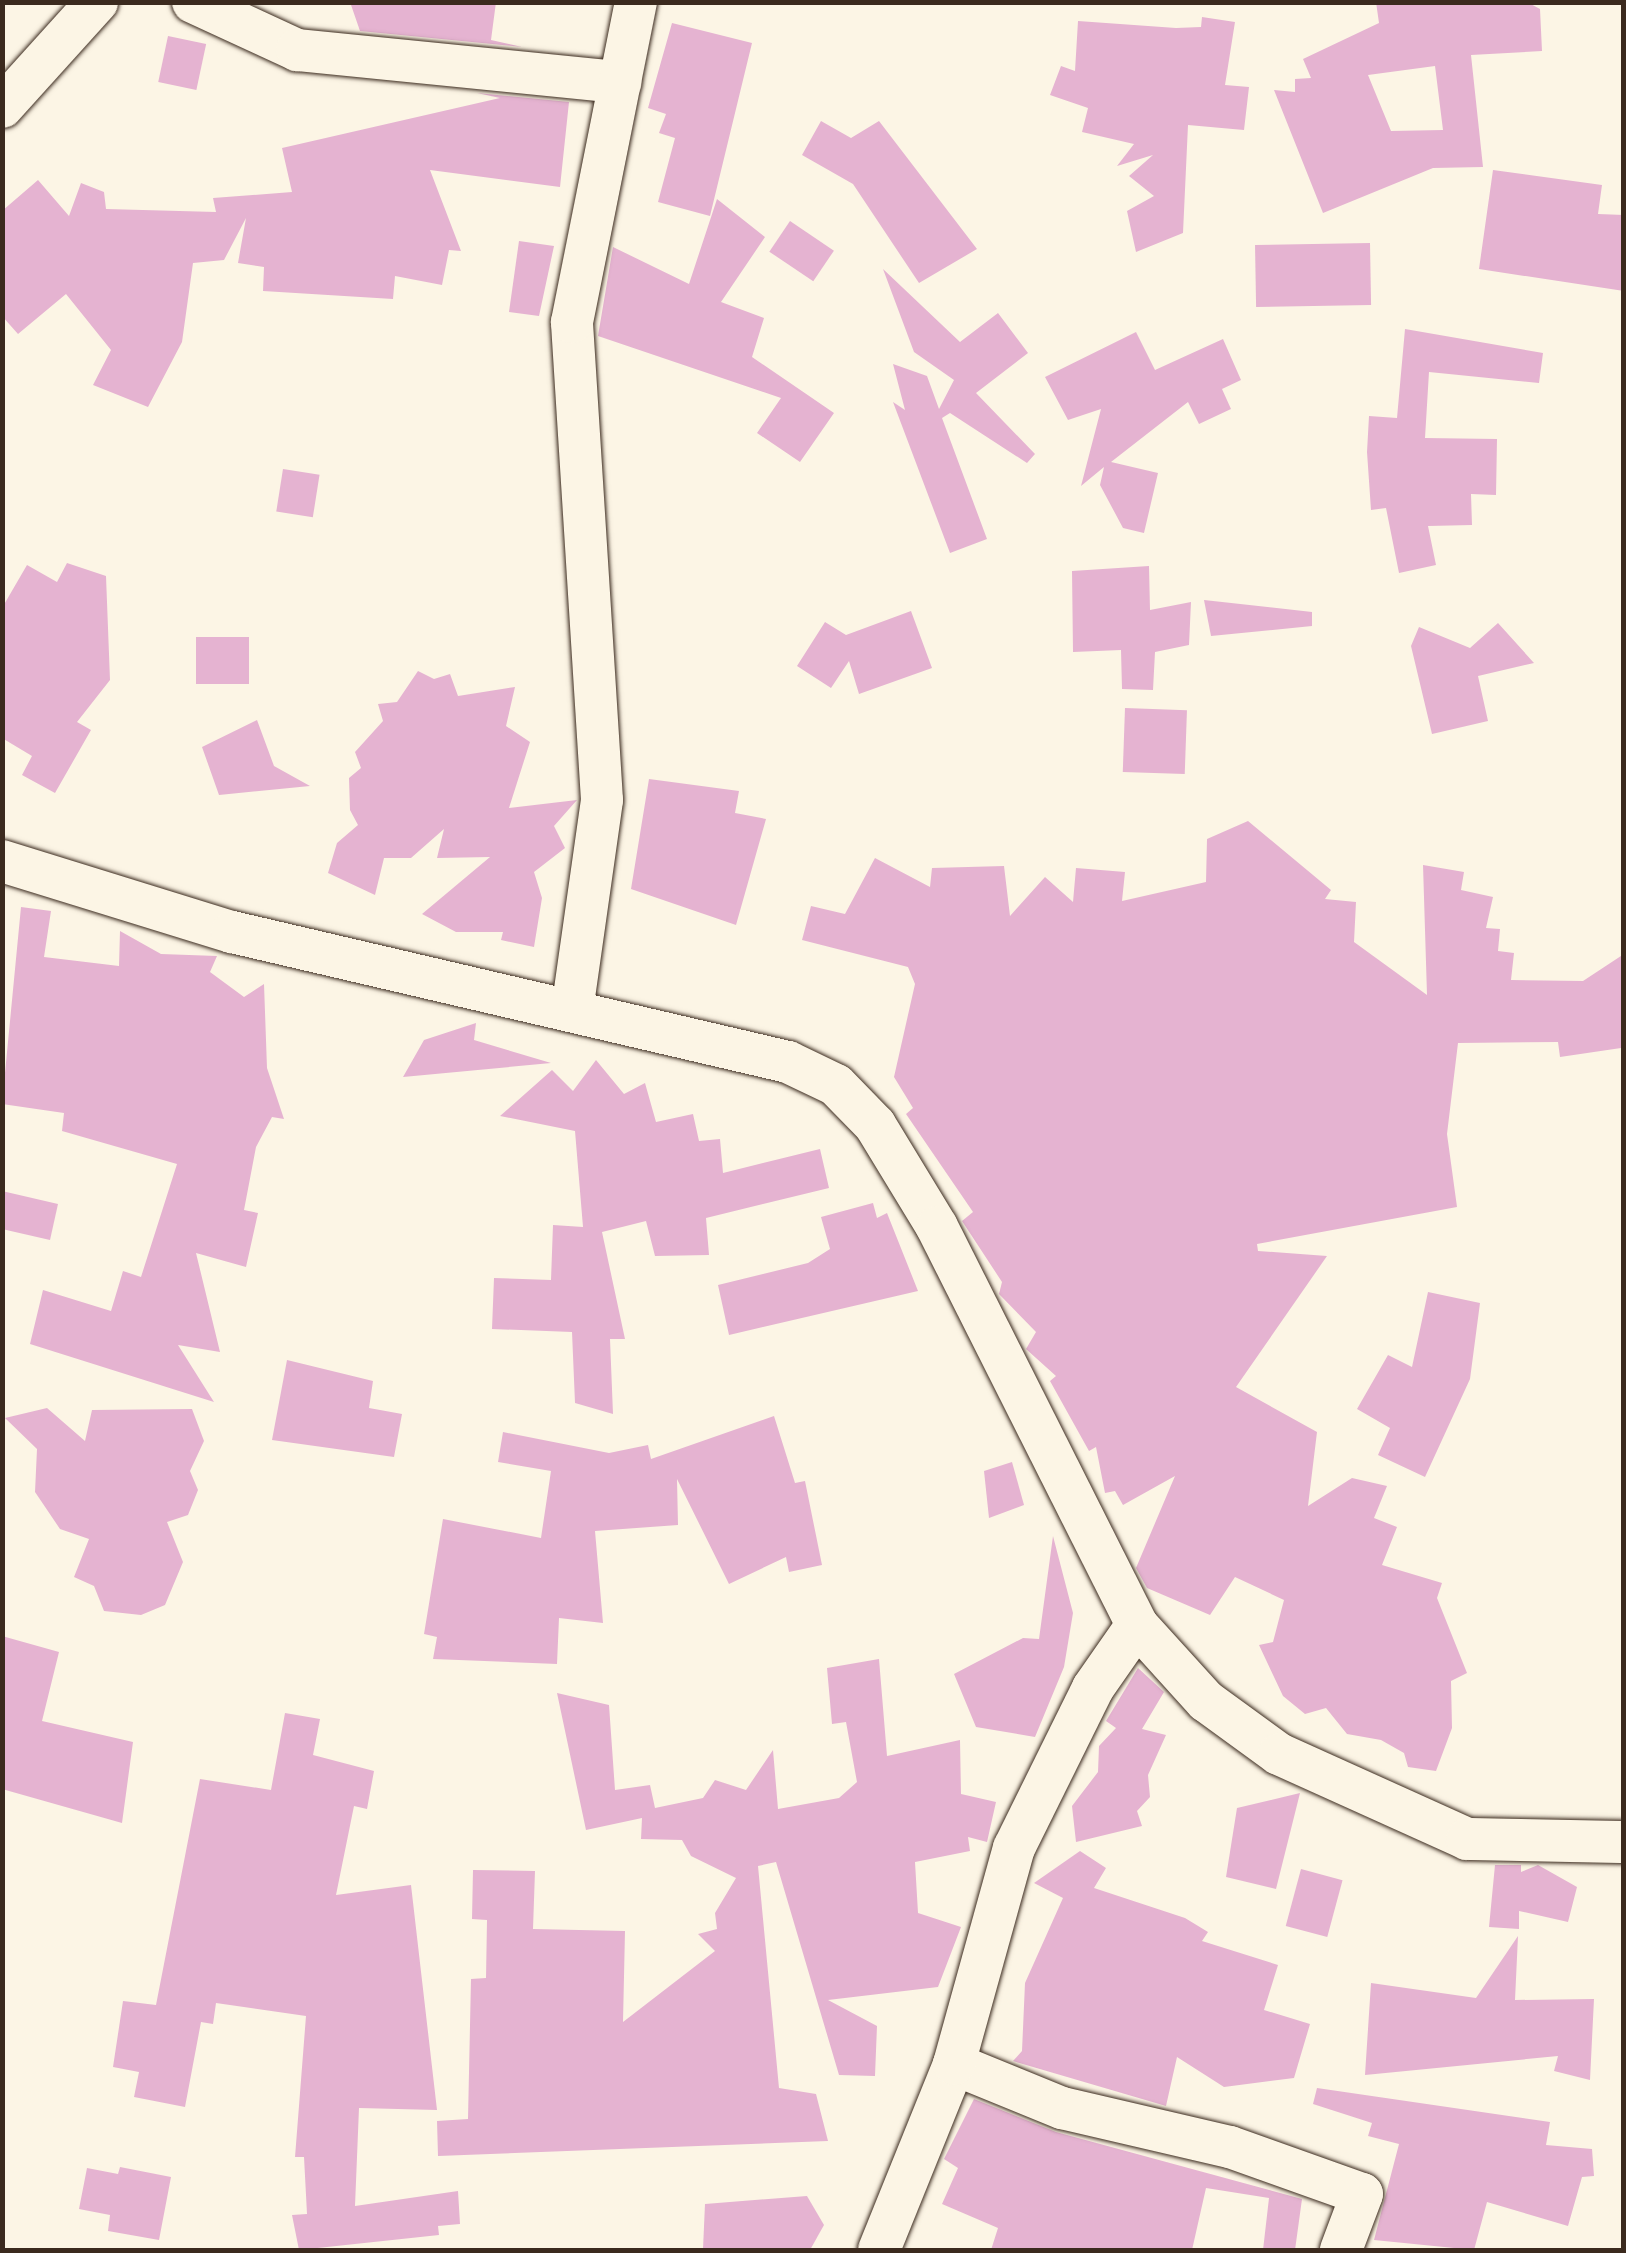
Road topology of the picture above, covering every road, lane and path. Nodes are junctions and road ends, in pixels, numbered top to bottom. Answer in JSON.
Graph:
{"nodes":[{"id":1,"x":96,"y":2,"type":"edge"},
{"id":2,"x":193,"y":2,"type":"edge"},
{"id":3,"x":636,"y":2,"type":"edge"},
{"id":4,"x":620,"y":82,"type":"junction"},
{"id":5,"x":2,"y":107,"type":"edge"},
{"id":6,"x":2,"y":861,"type":"edge"},
{"id":7,"x":572,"y":1011,"type":"junction"},
{"id":8,"x":1137,"y":1624,"type":"junction"},
{"id":9,"x":1624,"y":1842,"type":"edge"},
{"id":10,"x":954,"y":2064,"type":"junction"},
{"id":11,"x":879,"y":2250,"type":"edge"},
{"id":12,"x":1341,"y":2250,"type":"edge"}],
"edges":[{"from":1,"to":5,"type":"street"},
{"from":2,"to":4,"type":"street"},
{"from":3,"to":4,"type":"street"},
{"from":4,"to":7,"type":"street"},
{"from":6,"to":7,"type":"street"},
{"from":7,"to":8,"type":"street"},
{"from":8,"to":9,"type":"street"},
{"from":8,"to":10,"type":"street"},
{"from":10,"to":11,"type":"street"},
{"from":10,"to":12,"type":"street"}]}
